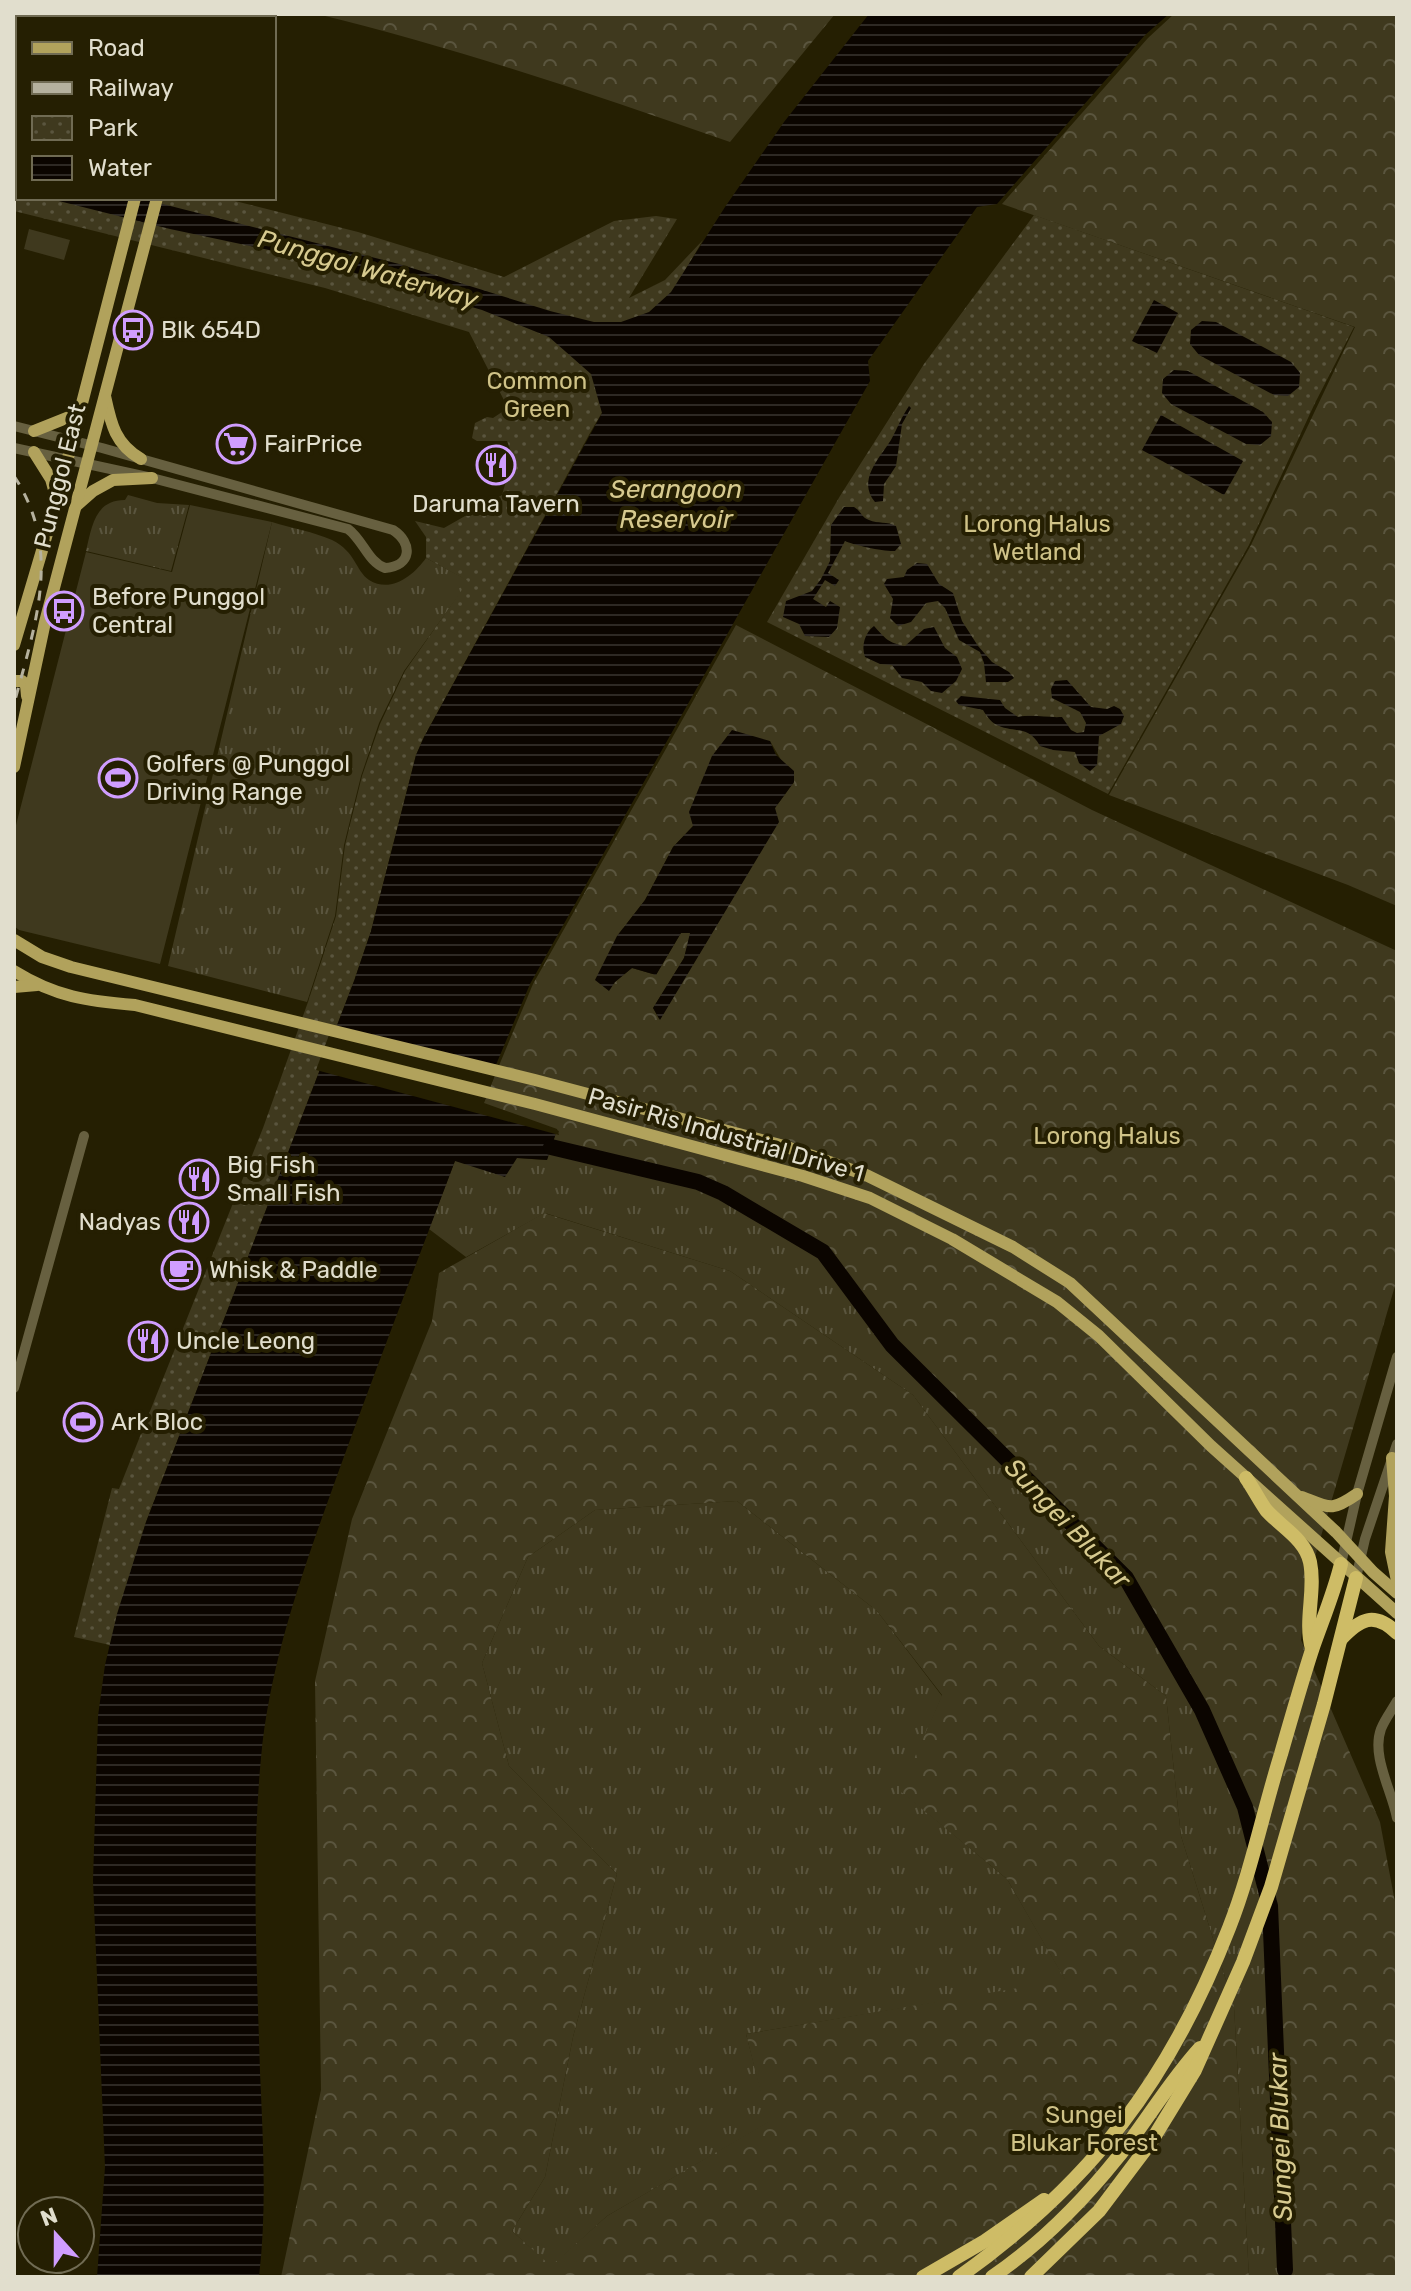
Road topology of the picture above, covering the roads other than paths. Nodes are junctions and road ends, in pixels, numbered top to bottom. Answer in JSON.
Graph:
{"nodes":[{"id":1,"x":134,"y":200,"type":"edge"},
{"id":2,"x":156,"y":200,"type":"edge"},
{"id":3,"x":104,"y":392,"type":"junction"},
{"id":4,"x":82,"y":406,"type":"junction"},
{"id":5,"x":14,"y":426,"type":"edge"},
{"id":6,"x":34,"y":431,"type":"junction"},
{"id":7,"x":72,"y":441,"type":"junction"},
{"id":8,"x":91,"y":445,"type":"junction"},
{"id":9,"x":14,"y":448,"type":"edge"},
{"id":10,"x":34,"y":452,"type":"junction"},
{"id":11,"x":68,"y":459,"type":"junction"},
{"id":12,"x":141,"y":459,"type":"junction"},
{"id":13,"x":87,"y":462,"type":"junction"},
{"id":14,"x":152,"y":478,"type":"junction"},
{"id":15,"x":57,"y":500,"type":"junction"},
{"id":16,"x":75,"y":506,"type":"junction"},
{"id":17,"x":14,"y":645,"type":"edge"},
{"id":18,"x":14,"y":681,"type":"edge"},
{"id":19,"x":26,"y":705,"type":"junction"},
{"id":20,"x":14,"y":767,"type":"edge"},
{"id":21,"x":14,"y":940,"type":"edge"},
{"id":22,"x":14,"y":971,"type":"edge"},
{"id":23,"x":37,"y":985,"type":"junction"},
{"id":24,"x":14,"y":987,"type":"edge"},
{"id":25,"x":84,"y":1136,"type":"dead end"},
{"id":26,"x":1397,"y":1357,"type":"edge"},
{"id":27,"x":14,"y":1388,"type":"edge"},
{"id":28,"x":1397,"y":1444,"type":"edge"},
{"id":29,"x":1392,"y":1458,"type":"junction"},
{"id":30,"x":1246,"y":1478,"type":"junction"},
{"id":31,"x":1292,"y":1492,"type":"junction"},
{"id":32,"x":1357,"y":1494,"type":"junction"},
{"id":33,"x":1346,"y":1542,"type":"junction"},
{"id":34,"x":1361,"y":1558,"type":"junction"},
{"id":35,"x":1341,"y":1564,"type":"junction"},
{"id":36,"x":1356,"y":1578,"type":"junction"},
{"id":37,"x":1397,"y":1581,"type":"edge"},
{"id":38,"x":1397,"y":1593,"type":"edge"},
{"id":39,"x":1397,"y":1613,"type":"edge"},
{"id":40,"x":1397,"y":1633,"type":"edge"},
{"id":41,"x":1339,"y":1640,"type":"junction"},
{"id":42,"x":1312,"y":1649,"type":"junction"},
{"id":43,"x":1397,"y":1701,"type":"edge"},
{"id":44,"x":1397,"y":1818,"type":"edge"},
{"id":45,"x":1206,"y":2042,"type":"junction"},
{"id":46,"x":1077,"y":2176,"type":"junction"},
{"id":47,"x":1054,"y":2254,"type":"junction"},
{"id":48,"x":1015,"y":2271,"type":"edge"},
{"id":49,"x":923,"y":2277,"type":"edge"},
{"id":50,"x":959,"y":2277,"type":"edge"},
{"id":51,"x":992,"y":2277,"type":"edge"},
{"id":52,"x":1031,"y":2277,"type":"edge"}],
"edges":[{"from":1,"to":4,"type":"main road","name":"Punggol East"},
{"from":2,"to":3,"type":"main road","name":"Punggol East"},
{"from":3,"to":8,"type":"main road","name":"Punggol East"},
{"from":3,"to":12,"type":"main road"},
{"from":4,"to":6,"type":"main road"},
{"from":4,"to":7,"type":"main road","name":"Punggol East"},
{"from":5,"to":6,"type":"street"},
{"from":6,"to":7,"type":"street"},
{"from":7,"to":8,"type":"street"},
{"from":7,"to":11,"type":"main road","name":"Punggol East"},
{"from":8,"to":12,"type":"street"},
{"from":8,"to":13,"type":"main road","name":"Punggol East"},
{"from":9,"to":10,"type":"street"},
{"from":10,"to":11,"type":"street"},
{"from":10,"to":15,"type":"main road"},
{"from":11,"to":13,"type":"street"},
{"from":11,"to":15,"type":"main road","name":"Punggol East"},
{"from":12,"to":14,"type":"street"},
{"from":13,"to":14,"type":"street"},
{"from":13,"to":16,"type":"main road","name":"Punggol East"},
{"from":14,"to":16,"type":"main road"},
{"from":15,"to":17,"type":"main road","name":"Punggol East"},
{"from":16,"to":19,"type":"main road","name":"Punggol East"},
{"from":18,"to":19,"type":"main road"},
{"from":19,"to":20,"type":"main road","name":"Punggol East"},
{"from":21,"to":31,"type":"main road","name":"Pasir Ris Industrial Drive 1"},
{"from":22,"to":23,"type":"main road"},
{"from":23,"to":24,"type":"main road"},
{"from":23,"to":30,"type":"main road","name":"Pasir Ris Industrial Drive 1"},
{"from":25,"to":27,"type":"street"},
{"from":26,"to":32,"type":"street"},
{"from":28,"to":29,"type":"street"},
{"from":29,"to":34,"type":"street"},
{"from":29,"to":37,"type":"main road"},
{"from":30,"to":35,"type":"main road","name":"Pasir Ris Industrial Drive 1"},
{"from":30,"to":42,"type":"highway"},
{"from":31,"to":32,"type":"main road"},
{"from":31,"to":33,"type":"main road","name":"Pasir Ris Industrial Drive 1"},
{"from":32,"to":33,"type":"street"},
{"from":33,"to":34,"type":"main road","name":"Pasir Ris Industrial Drive 1"},
{"from":33,"to":35,"type":"street"},
{"from":34,"to":36,"type":"street"},
{"from":34,"to":38,"type":"main road","name":"Pasir Ris Industrial Drive 1"},
{"from":35,"to":36,"type":"main road","name":"Pasir Ris Industrial Drive 1"},
{"from":35,"to":42,"type":"highway"},
{"from":36,"to":39,"type":"main road","name":"Pasir Ris Industrial Drive 1"},
{"from":36,"to":41,"type":"highway"},
{"from":40,"to":41,"type":"highway"},
{"from":41,"to":45,"type":"highway"},
{"from":42,"to":46,"type":"highway"},
{"from":43,"to":44,"type":"street"},
{"from":45,"to":47,"type":"highway"},
{"from":45,"to":48,"type":"highway"},
{"from":46,"to":49,"type":"highway"},
{"from":46,"to":50,"type":"highway"},
{"from":47,"to":48,"type":"highway"},
{"from":47,"to":52,"type":"highway"},
{"from":48,"to":51,"type":"highway"}]}
